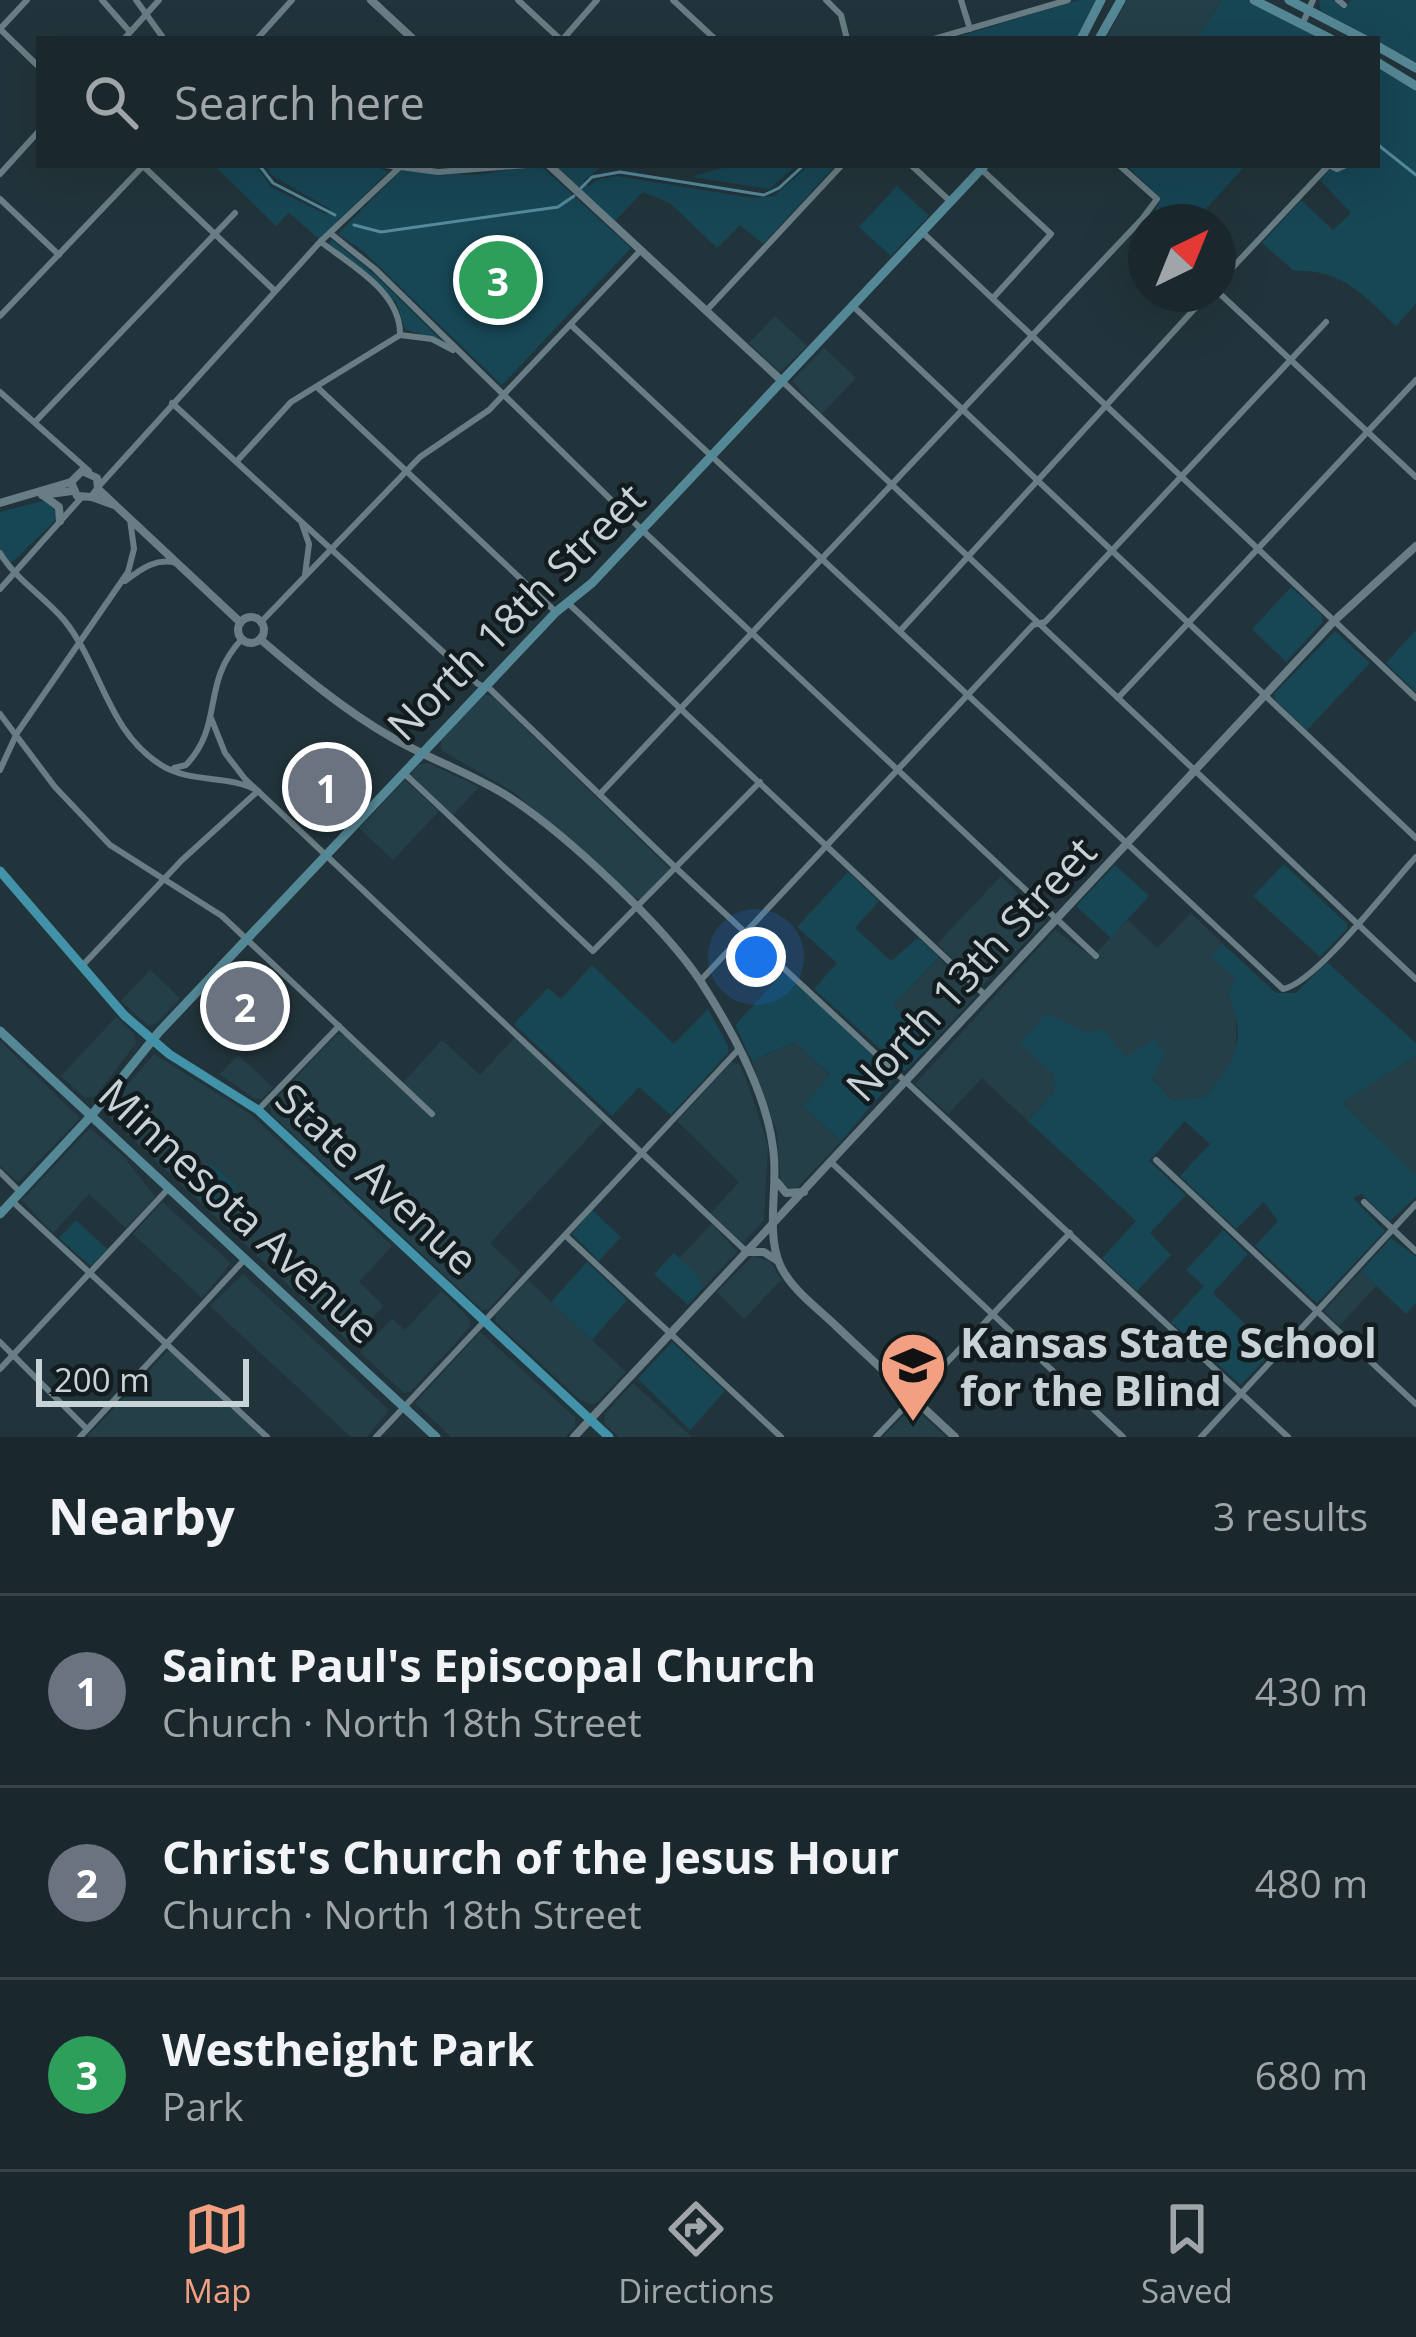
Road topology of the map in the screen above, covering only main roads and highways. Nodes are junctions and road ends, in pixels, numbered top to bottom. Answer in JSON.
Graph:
{"nodes":[{"id":1,"x":1101,"y":0,"type":"edge"},
{"id":2,"x":1121,"y":0,"type":"edge"},
{"id":3,"x":1254,"y":0,"type":"edge"},
{"id":4,"x":1289,"y":0,"type":"edge"},
{"id":5,"x":1310,"y":5,"type":"edge"},
{"id":6,"x":1083,"y":36,"type":"edge"},
{"id":7,"x":1102,"y":36,"type":"edge"},
{"id":8,"x":1324,"y":36,"type":"edge"},
{"id":9,"x":1359,"y":36,"type":"edge"},
{"id":10,"x":1380,"y":48,"type":"edge"},
{"id":11,"x":1380,"y":64,"type":"edge"},
{"id":12,"x":1416,"y":68,"type":"edge"},
{"id":13,"x":1416,"y":86,"type":"edge"},
{"id":14,"x":982,"y":168,"type":"edge"},
{"id":15,"x":0,"y":871,"type":"edge"},
{"id":16,"x":0,"y":1030,"type":"edge"},
{"id":17,"x":151,"y":1040,"type":"junction"},
{"id":18,"x":92,"y":1116,"type":"junction"},
{"id":19,"x":0,"y":1214,"type":"edge"},
{"id":20,"x":436,"y":1437,"type":"edge"},
{"id":21,"x":609,"y":1437,"type":"edge"}],
"edges":[{"from":1,"to":6,"type":"main road"},
{"from":2,"to":7,"type":"main road"},
{"from":3,"to":8,"type":"main road"},
{"from":4,"to":5,"type":"main road"},
{"from":5,"to":9,"type":"main road"},
{"from":10,"to":12,"type":"main road"},
{"from":11,"to":13,"type":"main road"},
{"from":14,"to":17,"type":"main road","name":"North 18th Street"},
{"from":15,"to":17,"type":"main road","name":"State Avenue"},
{"from":16,"to":18,"type":"main road","name":"Minnesota Avenue"},
{"from":17,"to":18,"type":"main road","name":"North 18th Street"},
{"from":17,"to":21,"type":"main road","name":"State Avenue"},
{"from":18,"to":19,"type":"main road","name":"North 18th Street"},
{"from":18,"to":20,"type":"main road","name":"Minnesota Avenue"}]}
